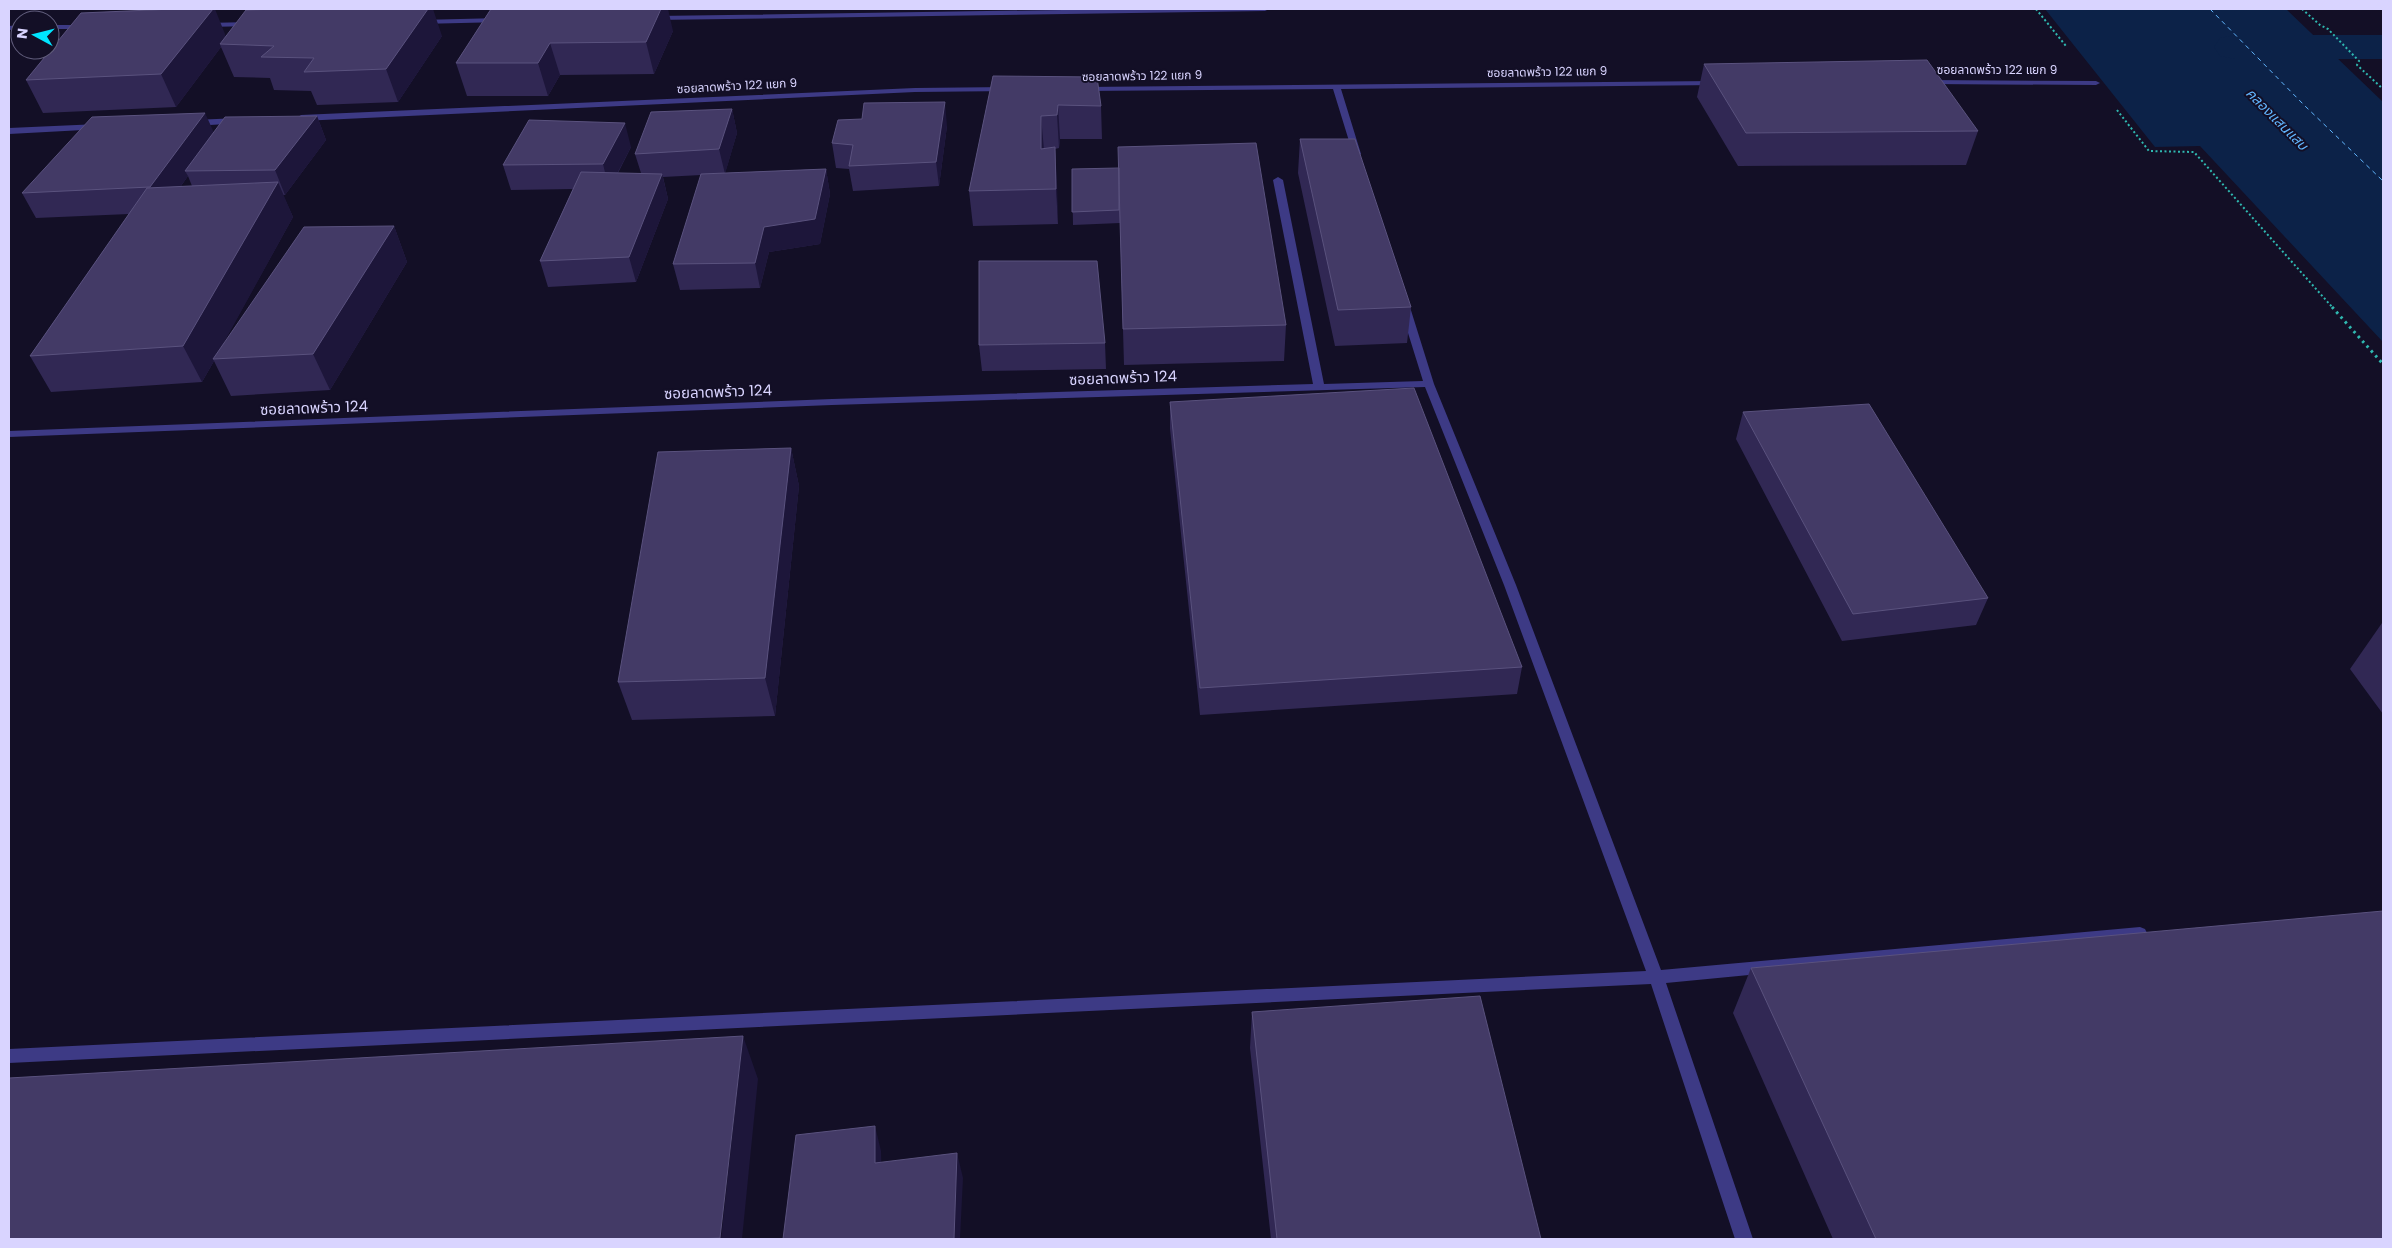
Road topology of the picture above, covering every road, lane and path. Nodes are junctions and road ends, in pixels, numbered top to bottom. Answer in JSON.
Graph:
{"nodes":[{"id":1,"x":1265,"y":9,"type":"edge"},
{"id":2,"x":2036,"y":9,"type":"edge"},
{"id":3,"x":2302,"y":9,"type":"edge"},
{"id":4,"x":648,"y":18,"type":"edge"},
{"id":5,"x":509,"y":20,"type":"edge"},
{"id":6,"x":409,"y":22,"type":"edge"},
{"id":7,"x":261,"y":24,"type":"edge"},
{"id":8,"x":194,"y":25,"type":"edge"},
{"id":9,"x":98,"y":26,"type":"edge"},
{"id":10,"x":60,"y":27,"type":"edge"},
{"id":11,"x":1725,"y":82,"type":"edge"},
{"id":12,"x":1921,"y":82,"type":"edge"},
{"id":13,"x":2096,"y":83,"type":"junction"},
{"id":14,"x":1336,"y":86,"type":"junction"},
{"id":15,"x":1013,"y":89,"type":"edge"},
{"id":16,"x":1072,"y":89,"type":"edge"},
{"id":17,"x":2383,"y":89,"type":"edge"},
{"id":18,"x":288,"y":119,"type":"edge"},
{"id":19,"x":248,"y":120,"type":"edge"},
{"id":20,"x":188,"y":123,"type":"edge"},
{"id":21,"x":108,"y":127,"type":"edge"},
{"id":22,"x":9,"y":131,"type":"edge"},
{"id":23,"x":1362,"y":170,"type":"edge"},
{"id":24,"x":1278,"y":180,"type":"dead end"},
{"id":25,"x":1400,"y":291,"type":"edge"},
{"id":26,"x":2383,"y":364,"type":"edge"},
{"id":27,"x":1429,"y":384,"type":"junction"},
{"id":28,"x":1319,"y":387,"type":"junction"},
{"id":29,"x":9,"y":434,"type":"edge"},
{"id":30,"x":2151,"y":932,"type":"edge"},
{"id":31,"x":1656,"y":977,"type":"junction"},
{"id":32,"x":9,"y":1056,"type":"edge"},
{"id":33,"x":1744,"y":1239,"type":"edge"}],
"edges":[{"from":1,"to":4,"type":"street"},
{"from":2,"to":13,"type":"path"},
{"from":3,"to":17,"type":"path"},
{"from":5,"to":6,"type":"street"},
{"from":7,"to":8,"type":"street"},
{"from":9,"to":10,"type":"street"},
{"from":11,"to":14,"type":"street","name":"ซอยลาดพร้าว 122 แยก 9"},
{"from":12,"to":13,"type":"street","name":"ซอยลาดพร้าว 122 แยก 9"},
{"from":13,"to":26,"type":"path"},
{"from":14,"to":16,"type":"street","name":"ซอยลาดพร้าว 122 แยก 9"},
{"from":14,"to":23,"type":"street"},
{"from":15,"to":18,"type":"street","name":"ซอยลาดพร้าว 122 แยก 9"},
{"from":19,"to":20,"type":"street"},
{"from":21,"to":22,"type":"street"},
{"from":24,"to":28,"type":"street"},
{"from":25,"to":27,"type":"street"},
{"from":27,"to":28,"type":"street","name":"ซอยลาดพร้าว 124"},
{"from":27,"to":31,"type":"street"},
{"from":28,"to":29,"type":"street","name":"ซอยลาดพร้าว 124"},
{"from":30,"to":31,"type":"street"},
{"from":31,"to":32,"type":"street"},
{"from":31,"to":33,"type":"street"}]}
